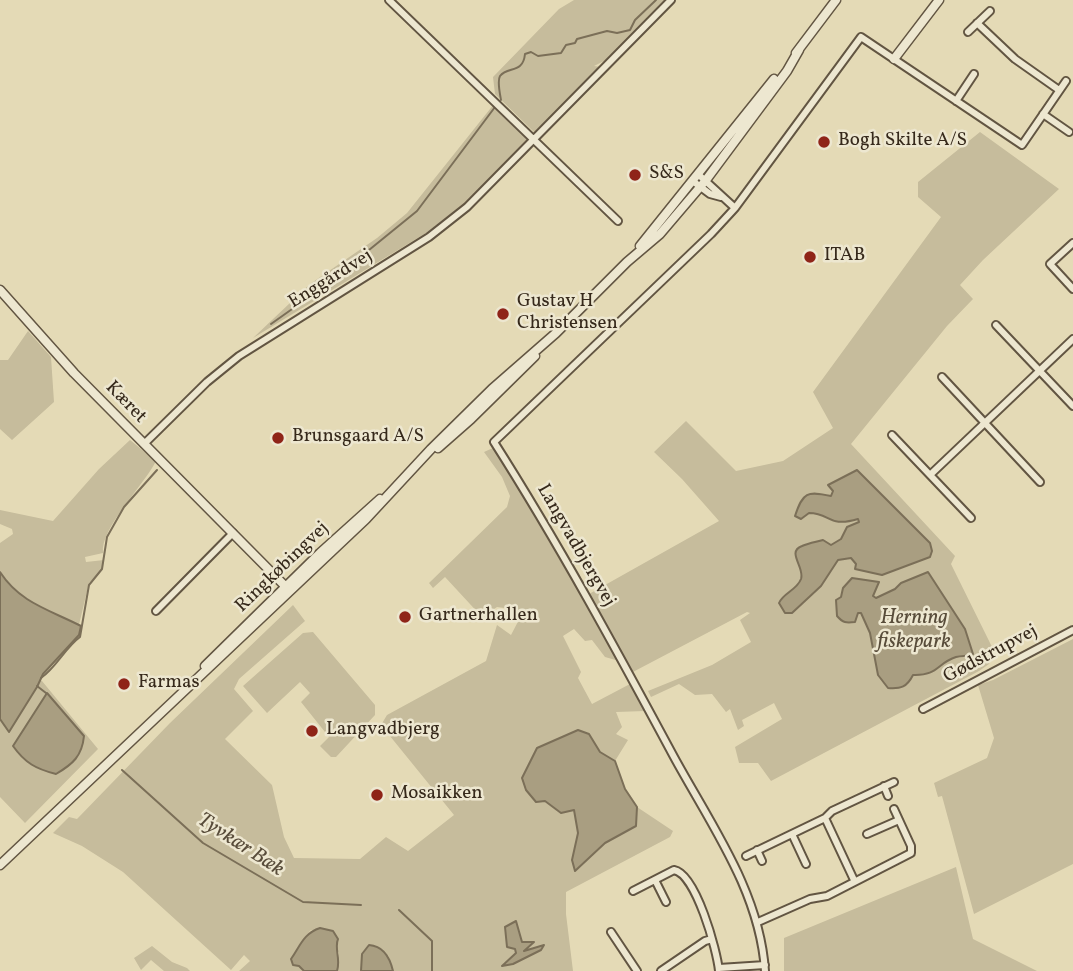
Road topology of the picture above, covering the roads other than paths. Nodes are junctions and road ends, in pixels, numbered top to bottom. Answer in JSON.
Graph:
{"nodes":[{"id":1,"x":389,"y":0,"type":"edge"},
{"id":2,"x":671,"y":0,"type":"edge"},
{"id":3,"x":836,"y":0,"type":"edge"},
{"id":4,"x":939,"y":0,"type":"edge"},
{"id":5,"x":990,"y":10,"type":"dead end"},
{"id":6,"x":977,"y":23,"type":"junction"},
{"id":7,"x":968,"y":32,"type":"dead end"},
{"id":8,"x":894,"y":59,"type":"junction"},
{"id":9,"x":974,"y":74,"type":"dead end"},
{"id":10,"x":1066,"y":80,"type":"dead end"},
{"id":11,"x":1059,"y":90,"type":"junction"},
{"id":12,"x":956,"y":101,"type":"junction"},
{"id":13,"x":1043,"y":114,"type":"junction"},
{"id":14,"x":1069,"y":132,"type":"dead end"},
{"id":15,"x":534,"y":140,"type":"junction"},
{"id":16,"x":701,"y":183,"type":"junction"},
{"id":17,"x":721,"y":197,"type":"junction"},
{"id":18,"x":735,"y":208,"type":"junction"},
{"id":19,"x":618,"y":221,"type":"dead end"},
{"id":20,"x":1073,"y":243,"type":"edge"},
{"id":21,"x":627,"y":262,"type":"junction"},
{"id":22,"x":1073,"y":289,"type":"edge"},
{"id":23,"x":0,"y":290,"type":"edge"},
{"id":24,"x":996,"y":325,"type":"dead end"},
{"id":25,"x":1073,"y":340,"type":"edge"},
{"id":26,"x":1039,"y":371,"type":"junction"},
{"id":27,"x":942,"y":377,"type":"dead end"},
{"id":28,"x":1073,"y":406,"type":"edge"},
{"id":29,"x":985,"y":422,"type":"junction"},
{"id":30,"x":892,"y":435,"type":"dead end"},
{"id":31,"x":144,"y":444,"type":"junction"},
{"id":32,"x":930,"y":475,"type":"junction"},
{"id":33,"x":1040,"y":482,"type":"dead end"},
{"id":34,"x":399,"y":484,"type":"junction"},
{"id":35,"x":971,"y":519,"type":"dead end"},
{"id":36,"x":233,"y":533,"type":"junction"},
{"id":37,"x":286,"y":587,"type":"junction"},
{"id":38,"x":156,"y":611,"type":"dead end"},
{"id":39,"x":1073,"y":630,"type":"edge"},
{"id":40,"x":194,"y":680,"type":"junction"},
{"id":41,"x":923,"y":709,"type":"dead end"},
{"id":42,"x":894,"y":782,"type":"dead end"},
{"id":43,"x":884,"y":786,"type":"junction"},
{"id":44,"x":888,"y":796,"type":"dead end"},
{"id":45,"x":894,"y":809,"type":"dead end"},
{"id":46,"x":825,"y":818,"type":"junction"},
{"id":47,"x":899,"y":820,"type":"junction"},
{"id":48,"x":792,"y":834,"type":"junction"},
{"id":49,"x":867,"y":834,"type":"dead end"},
{"id":50,"x":757,"y":850,"type":"junction"},
{"id":51,"x":746,"y":856,"type":"dead end"},
{"id":52,"x":762,"y":861,"type":"dead end"},
{"id":53,"x":806,"y":864,"type":"dead end"},
{"id":54,"x":0,"y":865,"type":"edge"},
{"id":55,"x":655,"y":880,"type":"junction"},
{"id":56,"x":854,"y":880,"type":"junction"},
{"id":57,"x":633,"y":891,"type":"dead end"},
{"id":58,"x":666,"y":902,"type":"dead end"},
{"id":59,"x":758,"y":922,"type":"junction"},
{"id":60,"x":611,"y":932,"type":"dead end"},
{"id":61,"x":712,"y":939,"type":"junction"},
{"id":62,"x":626,"y":955,"type":"junction"},
{"id":63,"x":617,"y":961,"type":"dead end"},
{"id":64,"x":765,"y":968,"type":"edge"},
{"id":65,"x":719,"y":969,"type":"edge"},
{"id":66,"x":637,"y":971,"type":"edge"},
{"id":67,"x":661,"y":971,"type":"edge"}],
"edges":[{"from":1,"to":15,"type":"street"},
{"from":2,"to":15,"type":"street","name":"Enggårdvej"},
{"from":3,"to":16,"type":"street"},
{"from":4,"to":8,"type":"street"},
{"from":5,"to":6,"type":"street"},
{"from":6,"to":7,"type":"street"},
{"from":6,"to":11,"type":"street"},
{"from":8,"to":12,"type":"street"},
{"from":8,"to":18,"type":"street","name":"Langvadbjergvej"},
{"from":9,"to":12,"type":"street"},
{"from":10,"to":11,"type":"street"},
{"from":11,"to":13,"type":"street"},
{"from":12,"to":13,"type":"street"},
{"from":13,"to":14,"type":"street"},
{"from":15,"to":19,"type":"street"},
{"from":15,"to":31,"type":"street","name":"Enggårdvej"},
{"from":16,"to":17,"type":"street"},
{"from":16,"to":17,"type":"street"},
{"from":16,"to":21,"type":"street","name":"Ringkøbingvej"},
{"from":16,"to":21,"type":"street","name":"Ringkøbingvej"},
{"from":17,"to":18,"type":"street"},
{"from":18,"to":59,"type":"street","name":"Langvadbjergvej"},
{"from":20,"to":22,"type":"street"},
{"from":21,"to":34,"type":"street","name":"Ringkøbingvej"},
{"from":23,"to":31,"type":"street","name":"Kæret"},
{"from":24,"to":26,"type":"street"},
{"from":25,"to":26,"type":"street"},
{"from":26,"to":28,"type":"street"},
{"from":26,"to":29,"type":"street"},
{"from":27,"to":29,"type":"street"},
{"from":29,"to":32,"type":"street"},
{"from":29,"to":33,"type":"street"},
{"from":30,"to":32,"type":"street"},
{"from":31,"to":36,"type":"street","name":"Kæret"},
{"from":32,"to":35,"type":"street"},
{"from":34,"to":37,"type":"street","name":"Ringkøbingvej"},
{"from":34,"to":40,"type":"street","name":"Ringkøbingvej"},
{"from":36,"to":37,"type":"street","name":"Kæret"},
{"from":36,"to":38,"type":"street"},
{"from":37,"to":40,"type":"street","name":"Ringkøbingvej"},
{"from":39,"to":41,"type":"street","name":"Gødstrupvej"},
{"from":40,"to":54,"type":"street","name":"Ringkøbingvej"},
{"from":42,"to":43,"type":"street"},
{"from":43,"to":44,"type":"street"},
{"from":43,"to":46,"type":"street"},
{"from":45,"to":47,"type":"street"},
{"from":46,"to":48,"type":"street"},
{"from":46,"to":56,"type":"street"},
{"from":47,"to":49,"type":"street"},
{"from":47,"to":56,"type":"street"},
{"from":48,"to":50,"type":"street"},
{"from":48,"to":53,"type":"street"},
{"from":50,"to":51,"type":"street"},
{"from":50,"to":52,"type":"street"},
{"from":55,"to":57,"type":"street"},
{"from":55,"to":58,"type":"street"},
{"from":55,"to":61,"type":"street"},
{"from":56,"to":59,"type":"street"},
{"from":59,"to":64,"type":"street","name":"Langvadbjergvej"},
{"from":60,"to":62,"type":"street"},
{"from":61,"to":65,"type":"street"},
{"from":61,"to":67,"type":"street"},
{"from":62,"to":63,"type":"street"},
{"from":62,"to":66,"type":"street"},
{"from":64,"to":65,"type":"street"}]}
